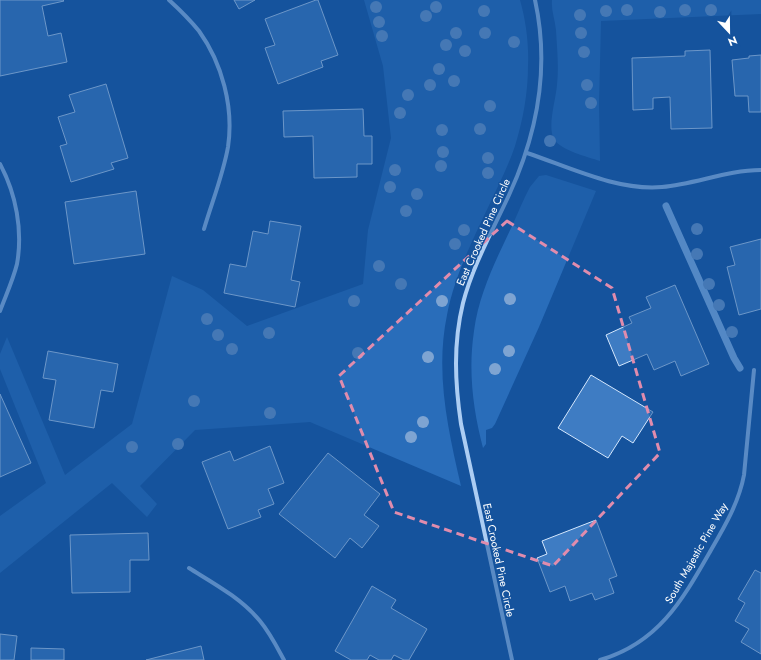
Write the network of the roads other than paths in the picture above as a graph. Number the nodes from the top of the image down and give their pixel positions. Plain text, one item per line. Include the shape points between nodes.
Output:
1 (169, 0) edge
2 (535, 0) edge
3 (527, 152) junction
4 (0, 164) edge
5 (761, 170) edge
6 (204, 229) dead end
7 (0, 311) edge
8 (754, 370) dead end
9 (189, 568) dead end
10 (284, 660) edge
11 (512, 660) edge
12 (600, 660) edge

1 - 6 street via 193,24 207,44 215,59 227,100 228,146
2 - 3 street, East Crooked Pine Circle via 540,32 541,72 538,111
3 - 5 street via 609,181 643,187 667,186 739,171
3 - 11 street, East Crooked Pine Circle via 472,277 461,313 455,363 461,424
4 - 7 street via 16,205 19,242 15,271
8 - 12 street, South Majestic Pine Way via 744,475 723,528 684,595 667,618 636,644
9 - 10 street via 252,612 266,628

